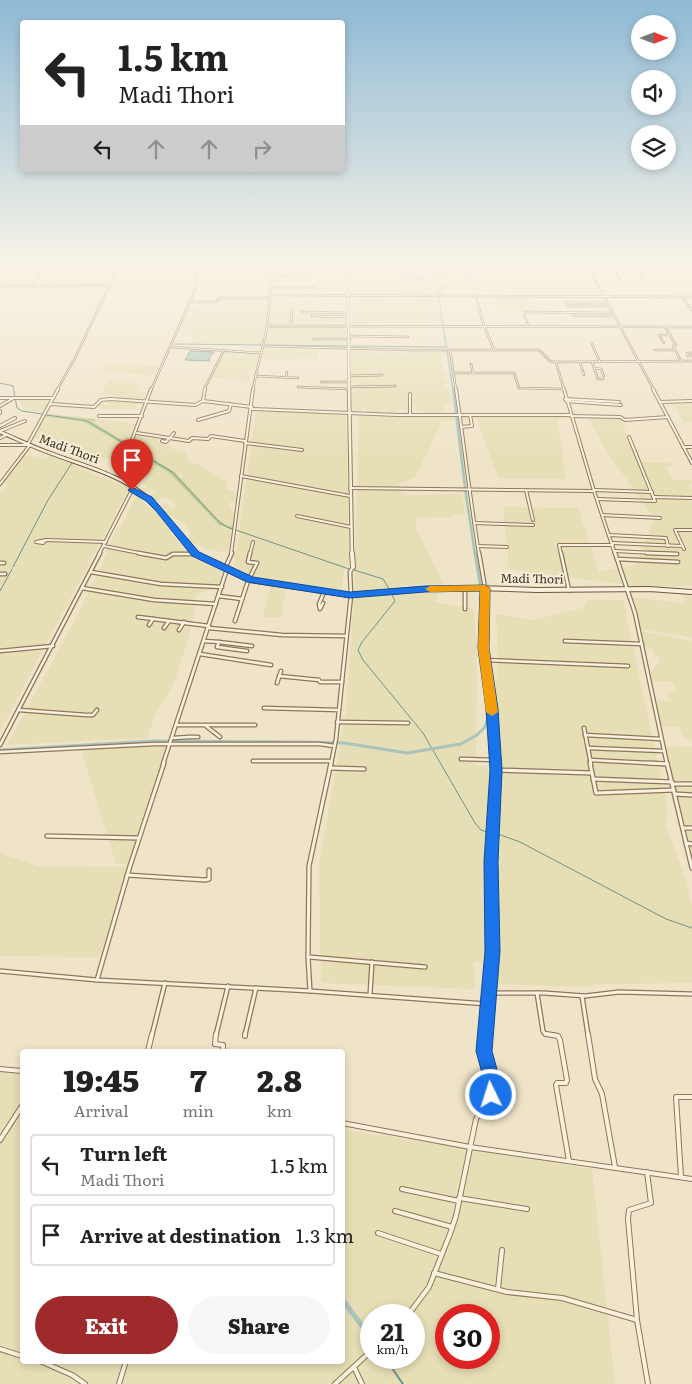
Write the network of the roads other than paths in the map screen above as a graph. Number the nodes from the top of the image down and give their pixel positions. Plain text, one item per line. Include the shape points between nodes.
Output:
1 (485, 327) edge
2 (619, 327) edge
3 (665, 327) edge
4 (89, 328) edge
5 (178, 328) edge
6 (267, 328) edge
7 (350, 328) edge
8 (670, 335) junction
9 (350, 337) junction
10 (408, 337) dead end
11 (313, 339) dead end
12 (664, 343) dead end
13 (592, 344) dead end
14 (170, 346) junction
15 (264, 346) junction
16 (350, 349) junction
17 (224, 350) junction
18 (494, 350) junction
19 (656, 350) dead end
20 (674, 350) junction
21 (449, 351) junction
22 (261, 353) junction
23 (638, 361) junction
24 (681, 361) junction
25 (692, 361) edge
26 (556, 362) junction
27 (580, 362) junction
28 (592, 362) junction
29 (600, 362) junction
30 (471, 364) dead end
31 (594, 368) junction
32 (287, 372) dead end
33 (454, 373) junction
34 (472, 373) junction
35 (255, 376) junction
36 (350, 376) junction
37 (382, 376) dead end
38 (584, 376) dead end
39 (604, 376) dead end
40 (286, 377) junction
41 (298, 378) dead end
42 (603, 380) dead end
43 (321, 382) dead end
44 (328, 382) junction
45 (350, 382) junction
46 (395, 386) dead end
47 (298, 387) dead end
48 (327, 388) junction
49 (350, 388) junction
50 (563, 388) junction
51 (410, 394) dead end
52 (53, 398) junction
53 (13, 399) junction
54 (0, 400) edge
55 (202, 400) junction
56 (566, 400) junction
57 (148, 401) junction
58 (692, 401) edge
59 (619, 402) dead end
60 (660, 402) junction
61 (50, 404) junction
62 (232, 404) junction
63 (621, 405) dead end
64 (0, 406) edge
65 (252, 408) junction
66 (350, 413) junction
67 (410, 415) junction
68 (459, 415) junction
69 (470, 415) junction
70 (570, 415) junction
71 (99, 416) dead end
72 (142, 416) junction
73 (15, 418) dead end
74 (668, 418) junction
75 (198, 420) dead end
76 (25, 421) dead end
77 (0, 426) edge
78 (461, 427) junction
79 (0, 432) edge
80 (136, 433) junction
81 (174, 433) dead end
82 (6, 435) junction
83 (628, 437) dead end
84 (0, 438) edge
85 (170, 438) junction
86 (162, 441) dead end
87 (245, 442) junction
88 (0, 444) edge
89 (29, 445) junction
90 (683, 447) junction
91 (692, 447) edge
92 (302, 450) dead end
93 (692, 463) edge
94 (241, 476) junction
95 (0, 483) edge
96 (125, 483) junction
97 (350, 488) junction
98 (468, 489) junction
99 (132, 490) junction
100 (526, 490) junction
101 (594, 490) junction
102 (652, 492) junction
103 (350, 496) junction
104 (654, 497) junction
105 (692, 498) edge
106 (597, 499) junction
107 (602, 515) junction
108 (298, 516) dead end
109 (660, 518) dead end
110 (533, 520) dead end
111 (474, 523) junction
112 (532, 525) dead end
113 (351, 527) junction
114 (692, 530) edge
115 (609, 535) junction
116 (46, 540) dead end
117 (106, 542) junction
118 (253, 542) dead end
119 (612, 544) junction
120 (104, 546) junction
121 (478, 546) junction
122 (668, 546) junction
123 (507, 547) dead end
124 (615, 551) junction
125 (195, 554) junction
126 (676, 554) dead end
127 (618, 559) junction
128 (678, 562) dead end
129 (0, 563) edge
130 (4, 563) dead end
131 (353, 567) joint
132 (226, 569) junction
133 (91, 572) junction
134 (0, 574) edge
135 (5, 574) dead end
136 (248, 579) junction
137 (222, 587) junction
138 (82, 588) junction
139 (465, 588) junction
140 (478, 588) joint
141 (484, 588) junction
142 (628, 589) junction
143 (569, 590) junction
144 (324, 592) junction
145 (692, 592) edge
146 (350, 595) junction
147 (219, 596) junction
148 (242, 599) junction
149 (323, 603) dead end
150 (216, 604) junction
151 (465, 609) dead end
152 (138, 617) dead end
153 (153, 619) junction
154 (169, 620) junction
155 (184, 622) junction
156 (235, 622) dead end
157 (149, 625) dead end
158 (209, 627) junction
159 (164, 628) dead end
160 (179, 630) dead end
161 (346, 636) junction
162 (204, 641) junction
163 (565, 641) dead end
164 (219, 642) junction
165 (642, 644) junction
166 (53, 646) junction
167 (252, 646) dead end
168 (0, 651) edge
169 (247, 652) dead end
170 (200, 654) junction
171 (484, 660) junction
172 (271, 665) dead end
173 (628, 666) dead end
174 (281, 671) dead end
175 (279, 676) junction
176 (277, 682) dead end
177 (342, 682) junction
178 (264, 708) dead end
179 (19, 710) junction
180 (97, 710) dead end
181 (339, 710) junction
182 (338, 722) junction
183 (408, 723) dead end
184 (176, 725) junction
185 (204, 725) junction
186 (255, 725) dead end
187 (584, 728) dead end
188 (586, 735) junction
189 (198, 737) dead end
190 (220, 737) dead end
191 (173, 738) junction
192 (661, 739) junction
193 (0, 744) edge
194 (170, 744) junction
195 (334, 746) junction
196 (588, 748) junction
197 (664, 751) junction
198 (0, 752) edge
199 (461, 759) dead end
200 (496, 760) junction
201 (590, 760) junction
202 (253, 761) dead end
203 (331, 761) junction
204 (667, 764) junction
205 (330, 768) junction
206 (364, 769) dead end
207 (496, 770) junction
208 (592, 773) junction
209 (593, 779) junction
210 (672, 783) junction
211 (692, 784) edge
212 (675, 792) junction
213 (692, 795) edge
214 (683, 828) junction
215 (692, 828) edge
216 (47, 836) dead end
217 (139, 838) junction
218 (686, 843) junction
219 (692, 844) edge
220 (691, 859) edge
221 (692, 868) edge
222 (209, 870) dead end
223 (127, 874) junction
224 (308, 957) junction
225 (372, 962) junction
226 (425, 967) dead end
227 (0, 971) edge
228 (97, 980) junction
229 (165, 983) junction
230 (228, 986) junction
231 (256, 988) junction
232 (310, 991) junction
233 (489, 993) junction
234 (537, 993) junction
235 (370, 994) junction
236 (692, 994) edge
237 (582, 996) junction
238 (487, 1004) junction
239 (245, 1036) dead end
240 (148, 1049) edge
241 (223, 1049) edge
242 (0, 1069) edge
243 (20, 1071) edge
244 (692, 1096) edge
245 (20, 1109) edge
246 (345, 1124) edge
247 (0, 1140) edge
248 (470, 1147) junction
249 (569, 1162) junction
250 (615, 1168) junction
251 (647, 1172) junction
252 (681, 1177) junction
253 (692, 1179) edge
254 (402, 1189) dead end
255 (459, 1199) junction
256 (527, 1209) dead end
257 (395, 1211) dead end
258 (452, 1227) junction
259 (378, 1233) dead end
260 (502, 1250) dead end
261 (441, 1254) junction
262 (434, 1273) junction
263 (498, 1289) junction
264 (418, 1304) edge
265 (637, 1320) junction
266 (0, 1349) edge
267 (20, 1355) edge
268 (360, 1361) edge
269 (47, 1364) edge
270 (125, 1364) edge
271 (354, 1367) junction
272 (85, 1384) edge
273 (119, 1384) edge
274 (335, 1384) edge
275 (362, 1384) edge
276 (648, 1384) edge

1 - 18 street
2 - 23 street
3 - 8 street
4 - 52 street
5 - 14 street
6 - 15 street
7 - 9 street
8 - 12 street via 659,335
8 - 20 street via 676,345
9 - 10 street
9 - 11 street
9 - 16 street
13 - 29 street
14 - 17 street
14 - 57 street
15 - 16 street
15 - 22 street
16 - 21 street
16 - 36 street
17 - 22 street
17 - 55 street via 208,378
18 - 21 street
18 - 26 street via 539,350 550,361
19 - 20 street
20 - 24 street
21 - 33 street
22 - 35 street
23 - 24 street
23 - 29 street
23 - 60 street
24 - 25 street
26 - 27 street
26 - 50 street
27 - 28 street
27 - 38 street
28 - 29 street
28 - 31 street
30 - 34 street
31 - 39 street via 600,369
31 - 42 street via 598,379
32 - 40 street
33 - 34 street
33 - 68 street
34 - 50 street via 514,373 519,388
35 - 40 street
35 - 65 street
36 - 37 street
36 - 45 street
40 - 41 street
43 - 44 street
44 - 45 street
44 - 48 street
45 - 49 street
46 - 49 street
47 - 48 street
48 - 49 street
49 - 66 street
50 - 56 street
51 - 67 street
52 - 53 street
52 - 61 street
53 - 54 street
53 - 64 street
55 - 57 street via 198,405
55 - 62 street
56 - 59 street
56 - 63 street
56 - 70 street
57 - 61 street via 104,399 94,407
57 - 72 street
58 - 60 street
60 - 74 street
61 - 89 street
62 - 65 street
62 - 75 street via 228,411
65 - 66 street
65 - 87 street
66 - 67 street
66 - 97 street
67 - 68 street
68 - 69 street
68 - 78 street
69 - 70 street
69 - 78 street via 472,426
70 - 74 street via 620,417 625,420
70 - 101 street
71 - 72 street
72 - 80 street
73 - 77 street
74 - 90 street
76 - 79 street
78 - 98 street
79 - 82 main road, Madi Thori
80 - 85 street
80 - 96 street via 129,448
81 - 85 street
82 - 84 street
82 - 89 main road, Madi Thori
83 - 102 street
85 - 86 street
85 - 87 street via 189,442 192,438 208,439 212,436
87 - 92 street
87 - 94 street
88 - 89 street
89 - 95 street
89 - 96 street, Madi Thori
90 - 91 street
90 - 93 street
94 - 103 street
94 - 132 street via 232,555
96 - 99 street, Madi Thori
97 - 98 street
97 - 103 street
98 - 100 street
98 - 111 street
99 - 117 street
99 - 125 street, Madi Thori via 159,509
100 - 101 street
100 - 110 street
101 - 102 street
101 - 106 street
102 - 104 street
103 - 113 street
104 - 105 street
104 - 106 street via 653,502
106 - 107 street
107 - 109 street
107 - 115 street
108 - 113 street
111 - 112 street
111 - 121 street
113 - 131 street
114 - 122 street via 675,530 683,548
115 - 119 street
115 - 122 street via 666,538
116 - 117 street
117 - 120 street
118 - 136 street via 248,562 257,563
119 - 122 street
119 - 124 street
119 - 143 street via 559,545
120 - 125 street via 166,558 173,554
120 - 133 street
121 - 123 street
121 - 141 street
124 - 126 street
124 - 127 street
125 - 132 street, Madi Thori
127 - 128 street
127 - 142 street
129 - 130 street
131 - 146 street
132 - 136 street, Madi Thori
132 - 137 street
133 - 137 street via 161,584
133 - 138 street
134 - 135 street
136 - 144 street, Madi Thori
136 - 148 street
137 - 147 street
138 - 150 street via 154,600
138 - 166 street
139 - 140 street, Madi Thori
139 - 146 street, Madi Thori
139 - 151 street
140 - 141 main road, Madi Thori
141 - 143 main road, Madi Thori
141 - 171 street
142 - 143 main road, Madi Thori
142 - 145 main road, Madi Thori
142 - 165 street
144 - 146 street, Madi Thori
144 - 149 street via 319,608
146 - 161 street
147 - 148 street
147 - 150 street
148 - 156 street
150 - 158 street
152 - 153 street
153 - 154 street
153 - 157 street
154 - 155 street
154 - 159 street
155 - 158 street
155 - 160 street
158 - 161 street via 273,634
158 - 162 street
161 - 177 street
162 - 164 street
162 - 170 street
163 - 165 street
164 - 167 street
164 - 169 street via 217,647
165 - 192 street
166 - 168 street
166 - 179 street
170 - 172 street
170 - 184 street
171 - 173 street
171 - 200 street
174 - 175 street
175 - 176 street
175 - 177 street
177 - 181 street
178 - 181 street
179 - 180 street via 93,715
179 - 193 street
181 - 182 street
182 - 183 street
182 - 195 street
184 - 185 street
184 - 191 street
185 - 186 street
185 - 190 street
187 - 188 street
188 - 192 street
188 - 196 street
189 - 191 street
191 - 194 street
192 - 197 street
194 - 195 street
194 - 198 street
194 - 217 street
195 - 203 street
196 - 197 street
196 - 201 street
197 - 204 street
199 - 200 street
200 - 207 street
201 - 204 street
201 - 208 street
202 - 203 street
203 - 205 street
204 - 210 street
205 - 206 street
205 - 224 street via 309,866
207 - 208 street
207 - 233 street
208 - 209 street
209 - 210 street
209 - 212 street via 596,793
210 - 211 street
210 - 212 street
212 - 213 street
212 - 214 street
214 - 215 street
214 - 218 street
216 - 217 street
217 - 223 street
218 - 219 street
218 - 220 street
220 - 221 street
222 - 223 street via 209,879 205,880
223 - 228 street
224 - 225 street
224 - 232 street
225 - 226 street
225 - 235 street
227 - 228 street
228 - 229 street
229 - 230 street
229 - 240 street
230 - 231 street
230 - 241 street via 215,1044 223,1045
231 - 232 street
231 - 239 street
232 - 235 street
233 - 234 street
233 - 238 street
234 - 237 street
234 - 249 street via 543,1031 558,1036 560,1040 567,1080 556,1085
235 - 238 street
236 - 237 street via 619,992
237 - 250 street via 595,1079 602,1094
238 - 248 street via 484,1051 493,1084 476,1119
242 - 243 street
244 - 252 street via 676,1097
245 - 247 street
246 - 248 street
248 - 249 street
248 - 255 street
249 - 250 street
250 - 251 street
251 - 252 street
251 - 265 street via 651,1203 632,1208 628,1214
252 - 253 street
254 - 255 street
255 - 256 street
255 - 258 street
257 - 258 street
258 - 261 street
259 - 261 street
260 - 263 street
261 - 262 street
262 - 263 street
262 - 264 street
263 - 265 street via 511,1294 543,1294
265 - 276 street
266 - 267 street
268 - 271 street
269 - 272 street
270 - 273 street
271 - 274 street
271 - 275 street

